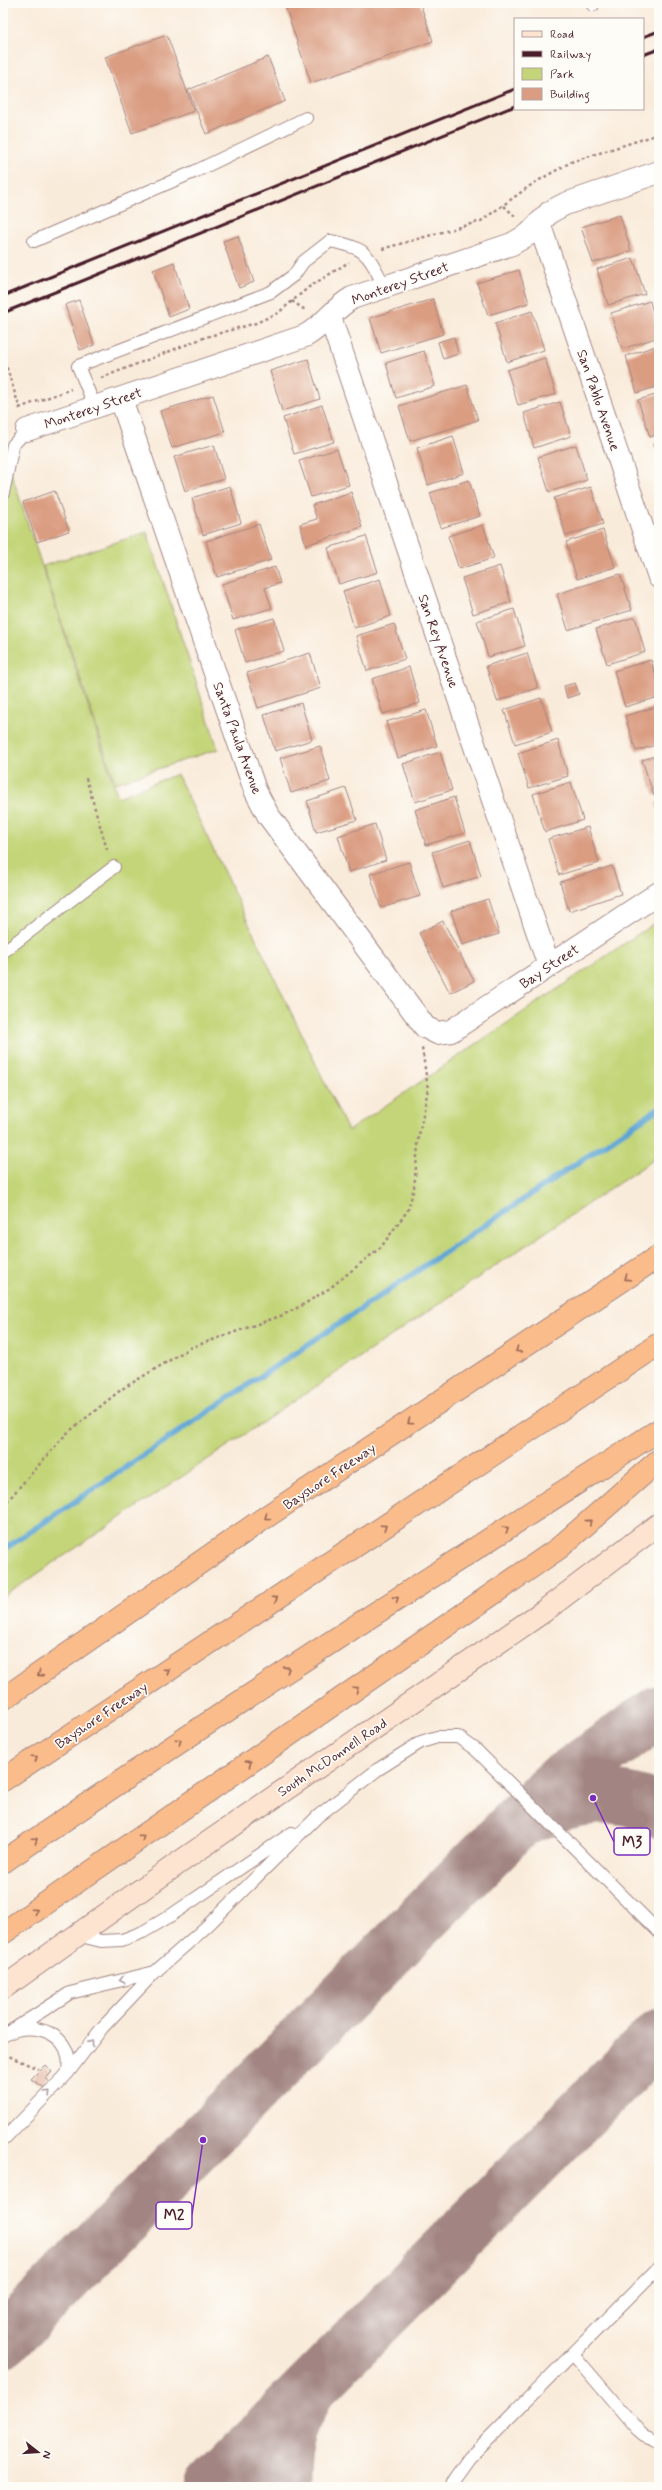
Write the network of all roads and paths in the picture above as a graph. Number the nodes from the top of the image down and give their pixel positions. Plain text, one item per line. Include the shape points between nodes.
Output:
1 (306, 118) dead end
2 (659, 134) edge
3 (659, 172) edge
4 (539, 223) junction
5 (34, 241) dead end
6 (377, 250) dead end
7 (385, 287) junction
8 (330, 317) junction
9 (3, 356) edge
10 (67, 390) dead end
11 (121, 398) junction
12 (20, 408) junction
13 (95, 408) junction
14 (27, 430) junction
15 (3, 493) edge
16 (659, 577) edge
17 (86, 778) dead end
18 (114, 866) joint
19 (659, 893) edge
20 (3, 952) edge
21 (549, 966) junction
22 (431, 1030) junction
23 (659, 1256) edge
24 (659, 1344) edge
25 (659, 1430) edge
26 (659, 1460) edge
27 (3, 1506) edge
28 (659, 1524) edge
29 (3, 1699) edge
30 (3, 1780) edge
31 (318, 1816) junction
32 (3, 1862) edge
33 (659, 1932) edge
34 (3, 1933) edge
35 (77, 1935) junction
36 (155, 1972) junction
37 (3, 1988) edge
38 (7, 2034) edge
39 (4, 2054) dead end
40 (38, 2069) dead end
41 (67, 2074) junction
42 (3, 2140) edge
43 (659, 2267) edge
44 (573, 2354) junction
45 (659, 2441) edge
46 (451, 2487) edge

1 - 5 lane via 196,171
2 - 6 path via 571,162 534,183 481,221
3 - 4 street, Monterey Street via 565,204 550,212
4 - 7 street, Monterey Street via 529,234 512,244
4 - 16 street, San Pablo Avenue
7 - 8 street, Monterey Street via 352,298 338,306
7 - 13 lane via 367,254 354,246 330,241 303,262 294,275 271,292 78,366
8 - 11 street, Monterey Street via 319,328 305,336
8 - 21 street, San Rey Avenue
9 - 12 path
10 - 12 path
11 - 13 street, Monterey Street
11 - 22 street, Santa Paula Avenue via 255,790 268,815
12 - 14 path
13 - 14 street, Monterey Street
14 - 15 lane via 13,445
17 - 18 path via 104,846
18 - 20 lane
19 - 21 street, Bay Street
21 - 22 street, Bay Street via 451,1031
22 - 27 path via 421,1044 428,1090 419,1135 414,1188 408,1210 381,1247 330,1288 301,1306 283,1315 190,1348 122,1389 66,1434
23 -> 29 highway, Bayshore Freeway via 263,1519
30 -> 24 highway, Bayshore Freeway
32 -> 25 highway via 146,1763
34 -> 26 highway via 559,1548
28 - 35 street, South McDonnell Road via 544,1611
31 - 33 lane via 377,1770 421,1742 437,1737 458,1737 475,1749
31 - 35 lane via 143,1932 122,1940 101,1941
31 - 36 lane via 206,1926
35 - 37 street, South McDonnell Road
36 -> 38 lane via 70,1993
41 -> 36 lane via 102,2028
38 - 41 lane via 26,2027 41,2029 56,2036 66,2049 70,2064
39 - 40 path
42 -> 41 lane
43 - 44 lane
44 - 45 lane via 637,2429
44 - 46 lane via 469,2458

